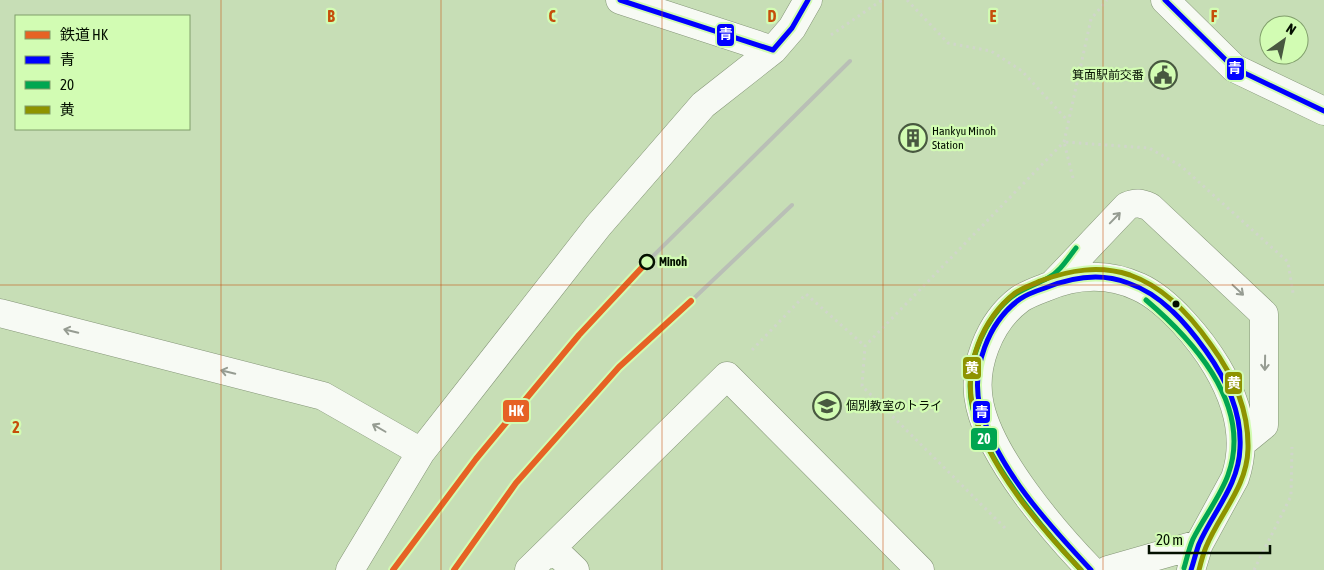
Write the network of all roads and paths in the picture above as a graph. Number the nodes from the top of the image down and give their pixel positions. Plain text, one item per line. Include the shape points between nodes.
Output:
1 (620, 0) edge
2 (808, 0) edge
3 (882, 0) edge
4 (906, 0) edge
5 (1107, 0) edge
6 (1165, 0) edge
7 (792, 28) junction
8 (773, 50) junction
9 (1324, 112) edge
10 (1069, 122) junction
11 (1064, 142) junction
12 (1073, 178) dead end
13 (1053, 284) junction
14 (0, 313) edge
15 (864, 346) junction
16 (727, 376) junction
17 (1242, 442) junction
18 (421, 452) junction
19 (1006, 529) dead end
20 (1199, 544) junction
21 (552, 548) junction
22 (350, 570) edge
23 (529, 570) edge
24 (575, 570) edge
25 (920, 570) edge
26 (1091, 570) edge
27 (1108, 570) edge
28 (1191, 570) edge

1 - 8 street
2 - 7 street
3 - 7 path via 827,37 810,37
4 - 10 path via 948,43 991,51 1022,71
5 - 10 path via 1091,19
6 - 9 street via 1234,68
7 - 8 street
8 - 18 street via 703,105 598,226
10 - 11 path
11 - 12 path
11 - 15 path
13 - 17 street via 1103,276 1139,287 1161,302 1201,343 1221,374 1232,396
13 -> 17 street via 1127,206 1134,203 1150,208 1264,314 1264,425
13 - 26 street via 1021,299 996,327 979,365 979,405 993,443 1025,492
18 -> 14 street via 323,396
15 - 16 path via 806,294
15 - 19 path via 862,386
16 - 21 street
16 - 25 street
17 - 20 street via 1235,478
18 - 22 street
20 - 27 street
20 - 28 street
21 - 23 street
21 - 24 street

